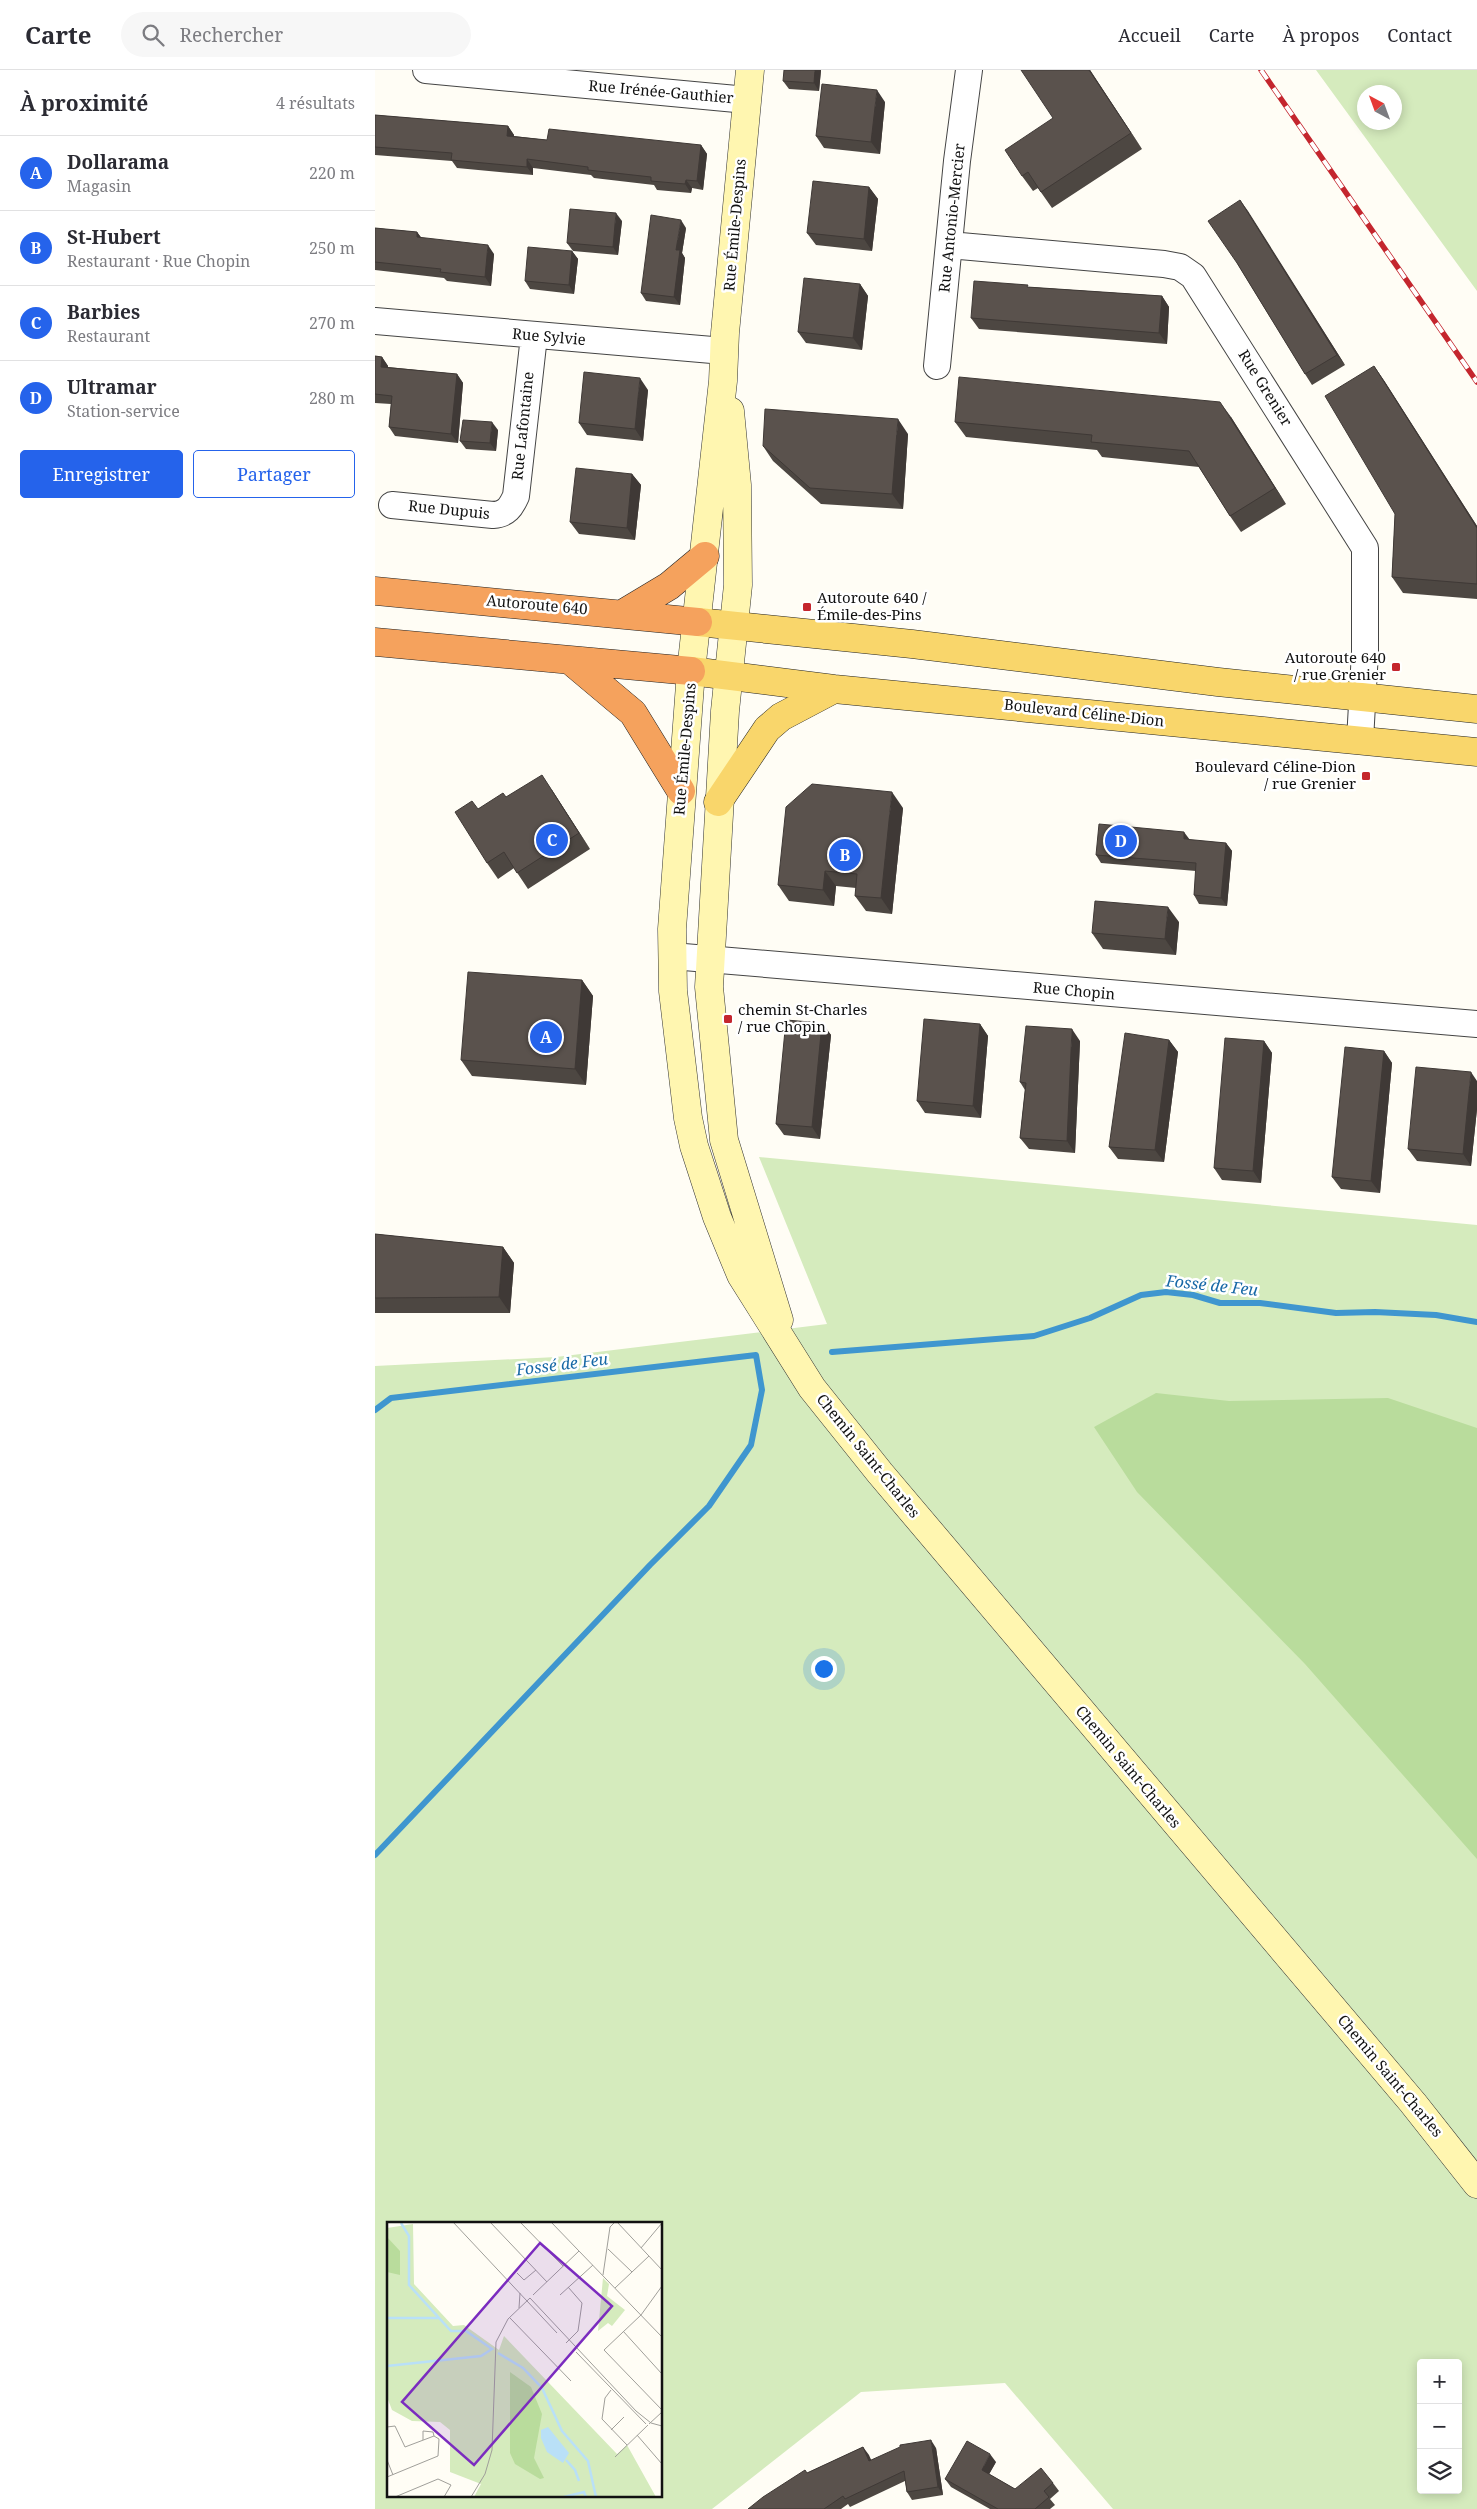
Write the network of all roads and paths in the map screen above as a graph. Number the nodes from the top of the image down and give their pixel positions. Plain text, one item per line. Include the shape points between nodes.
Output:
1 (426, 70) edge
2 (750, 70) edge
3 (969, 70) edge
4 (747, 100) junction
5 (949, 245) junction
6 (375, 321) edge
7 (534, 336) junction
8 (724, 351) junction
9 (937, 366) dead end
10 (723, 381) junction
11 (392, 505) dead end
12 (505, 513) joint
13 (705, 556) junction
14 (375, 590) edge
15 (624, 613) junction
16 (699, 622) junction
17 (734, 625) junction
18 (375, 642) edge
19 (571, 661) junction
20 (691, 671) junction
21 (728, 676) junction
22 (834, 688) junction
23 (1364, 698) junction
24 (1477, 708) edge
25 (1360, 740) junction
26 (1477, 752) edge
27 (681, 791) junction
28 (718, 802) junction
29 (672, 956) junction
30 (709, 958) junction
31 (1477, 1024) edge
32 (720, 1114) joint
33 (688, 1118) joint
34 (785, 1345) junction
35 (1477, 2184) edge

1 - 4 street, Rue Irénée-Gauthier
2 - 4 main road, Rue Émile-Despins
3 - 5 street, Rue Antonio-Mercier
4 - 8 main road, Rue Émile-Despins
5 - 9 street, Rue Antonio-Mercier
5 - 23 street, Rue Grenier via 1164,264 1180,267 1193,276 1361,540 1366,557
6 - 7 street, Rue Sylvie
7 - 8 street, Rue Sylvie
7 - 12 street, Rue Lafontaine via 515,496
8 - 10 main road, Rue Émile-Despins
10 - 13 main road, Rue Émile-Despins
10 - 17 main road, Rue Émile-Despins via 733,420 737,485 738,585
11 - 12 street, Rue Dupuis via 493,515
13 - 15 highway via 669,586
13 - 16 main road, Rue Émile-Despins
14 - 15 highway, Autoroute 640
15 - 16 highway, Autoroute 640
16 - 17 main road
16 - 20 main road, Rue Émile-Despins
17 - 21 main road, Rue Émile-Despins
17 - 23 main road
18 - 19 highway
19 - 20 highway
19 - 27 highway via 633,713
20 - 21 main road, Boulevard Céline-Dion
20 - 27 main road, Rue Émile-Despins
21 - 22 main road, Boulevard Céline-Dion
21 - 28 main road, Rue Émile-Despins
22 - 25 main road, Boulevard Céline-Dion
22 - 28 main road via 781,717 767,729
23 - 24 main road
23 - 25 street, Rue Grenier
25 - 26 main road, Boulevard Céline-Dion
27 - 29 main road, Rue Émile-Despins
28 - 30 main road, Rue Émile-Despins
29 - 30 street, Rue Chopin
29 - 33 main road, Rue Émile-Despins
30 - 31 street, Rue Chopin
30 - 32 main road, Rue Émile-Despins via 710,1014
32 - 34 main road, Chemin Saint-Charles via 727,1153
33 - 34 main road, Chemin Saint-Charles via 705,1181 733,1256 752,1294
34 - 35 main road, Chemin Saint-Charles via 825,1406 880,1473 1413,2103

